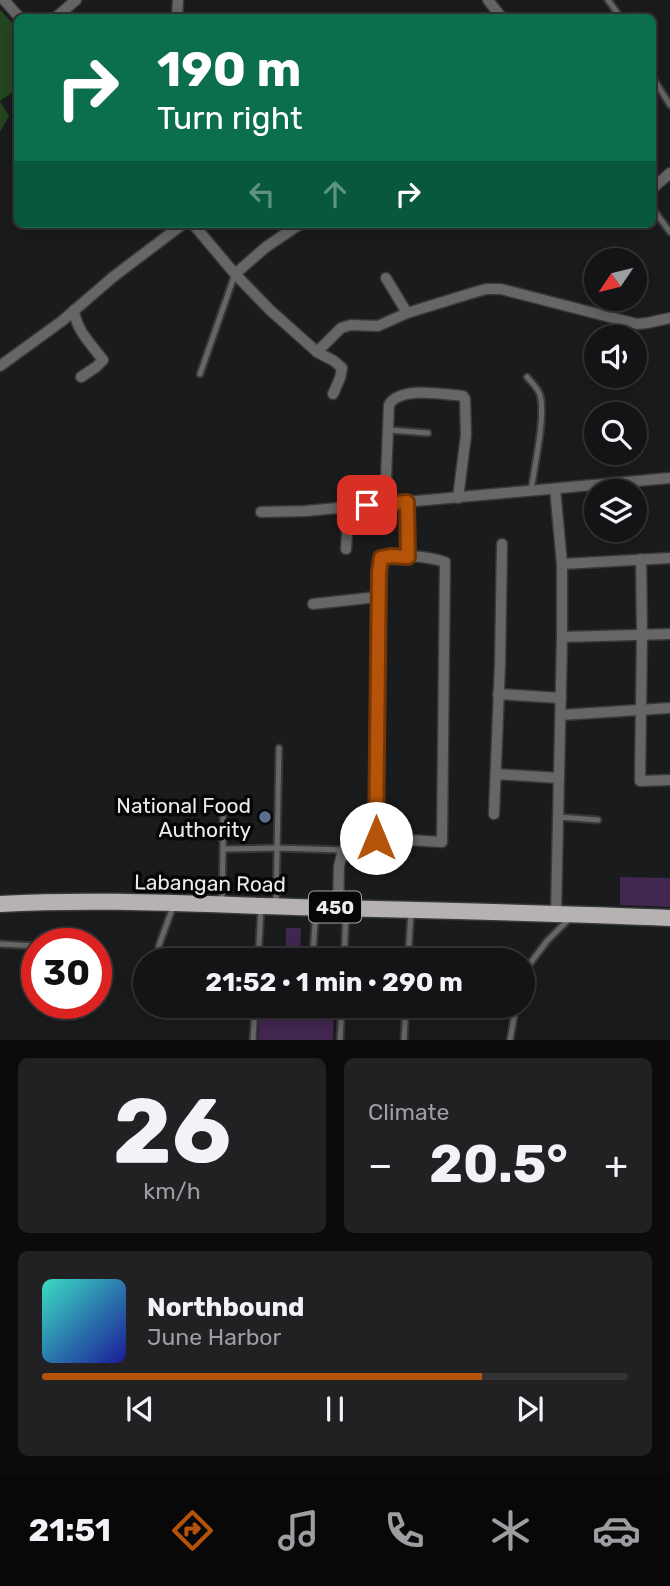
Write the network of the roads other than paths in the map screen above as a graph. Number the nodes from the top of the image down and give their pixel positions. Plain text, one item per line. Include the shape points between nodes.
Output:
1 (4, 0) edge
2 (76, 0) edge
3 (488, 0) edge
4 (16, 14) edge
5 (60, 14) edge
6 (499, 14) edge
7 (656, 83) edge
8 (670, 105) edge
9 (670, 173) edge
10 (656, 185) edge
11 (656, 213) edge
12 (178, 228) edge
13 (196, 228) edge
14 (294, 228) edge
15 (670, 232) edge
16 (235, 274) junction
17 (386, 278) dead end
18 (74, 310) junction
19 (407, 313) junction
20 (670, 318) edge
21 (317, 352) junction
22 (0, 366) edge
23 (200, 374) dead end
24 (81, 377) dead end
25 (527, 377) dead end
26 (333, 394) dead end
27 (388, 430) junction
28 (428, 433) dead end
29 (670, 478) edge
30 (555, 489) junction
31 (531, 491) junction
32 (458, 498) junction
33 (407, 502) junction
34 (385, 503) junction
35 (349, 506) junction
36 (261, 512) dead end
37 (502, 544) dead end
38 (346, 549) dead end
39 (408, 557) junction
40 (670, 558) edge
41 (641, 559) junction
42 (562, 564) junction
43 (377, 597) junction
44 (313, 604) dead end
45 (670, 634) edge
46 (642, 635) junction
47 (562, 637) junction
48 (498, 694) junction
49 (561, 698) junction
50 (670, 708) edge
51 (641, 709) junction
52 (561, 715) junction
53 (279, 748) dead end
54 (496, 774) junction
55 (559, 778) junction
56 (670, 780) edge
57 (223, 813) dead end
58 (494, 814) dead end
59 (559, 817) junction
60 (598, 820) dead end
61 (376, 838) junction
62 (277, 848) junction
63 (223, 849) junction
64 (343, 849) junction
65 (0, 904) edge
66 (174, 904) junction
67 (222, 904) junction
68 (268, 906) junction
69 (317, 906) junction
70 (342, 908) junction
71 (411, 910) junction
72 (556, 913) junction
73 (574, 914) junction
74 (670, 919) edge
75 (0, 944) edge
76 (21, 945) edge
77 (159, 948) edge
78 (260, 948) edge
79 (313, 948) edge
80 (344, 948) edge
81 (409, 948) edge
82 (535, 957) edge
83 (254, 1018) edge
84 (341, 1018) edge
85 (405, 1018) edge
86 (514, 1018) edge
87 (253, 1040) edge
88 (340, 1040) edge
89 (404, 1040) edge
90 (510, 1040) edge

1 - 4 street
2 - 5 street
3 - 6 street
7 - 8 lane
9 - 10 street
11 - 15 lane
12 - 18 street
13 - 16 street
14 - 16 street
16 - 21 street
16 - 23 lane
17 - 19 street
18 - 22 street
18 - 24 street via 78,328 103,360
19 - 20 street via 479,291 501,289 638,324
19 - 21 street via 378,326 341,328
21 - 26 street via 342,368
25 - 31 lane via 541,398
27 - 28 lane
27 - 32 street via 389,405 398,396 429,392 463,396 466,435
27 - 34 street
29 - 30 street
30 - 31 street
30 - 42 street
31 - 32 street
32 - 33 street
33 - 34 street
33 - 39 street
34 - 35 street
35 - 36 street
35 - 38 street
37 - 48 street
39 - 43 street via 381,558
39 - 61 street via 445,562 442,842
40 - 41 street
41 - 42 street
41 - 46 street
42 - 47 street
43 - 44 street
43 - 61 street
45 - 46 street
46 - 47 street
46 - 51 street
47 - 49 street
48 - 49 street
48 - 54 street
49 - 52 street
50 - 51 street
51 - 52 street
51 - 56 street via 640,781
52 - 55 street
53 - 62 lane
54 - 55 street
54 - 58 street
55 - 59 street
57 - 63 lane
59 - 60 lane
59 - 72 street
61 - 64 street
62 - 63 lane
62 - 64 lane
62 - 68 lane
63 - 67 lane
64 - 70 street via 339,866
65 - 66 main road, Labangan Road / 450
66 - 67 main road, Labangan Road / 450
66 - 77 lane
67 - 68 main road, Labangan Road / 450
68 - 69 main road, Labangan Road / 450
68 - 78 lane
69 - 70 main road, Labangan Road / 450
69 - 79 lane
70 - 71 main road, Labangan Road / 450
70 - 80 lane
71 - 72 main road, Labangan Road / 450
71 - 81 lane
72 - 73 main road, Labangan Road / 450
73 - 74 main road, Labangan Road / 450
73 - 82 lane
75 - 76 lane
83 - 87 lane
84 - 88 lane
85 - 89 lane
86 - 90 lane

